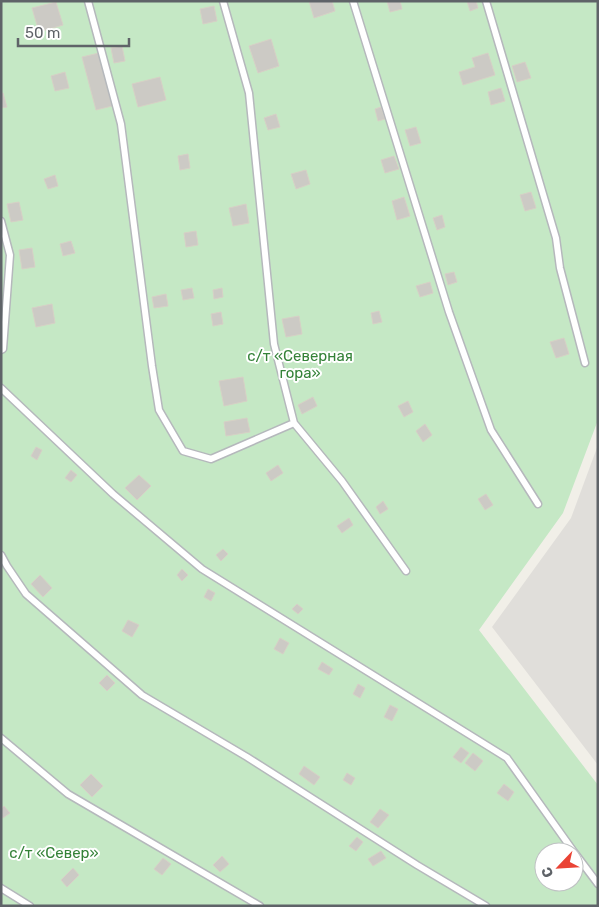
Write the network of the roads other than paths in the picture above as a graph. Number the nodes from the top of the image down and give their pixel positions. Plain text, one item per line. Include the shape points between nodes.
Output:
1 (88, 1) edge
2 (223, 1) edge
3 (353, 1) edge
4 (486, 1) edge
5 (1, 221) edge
6 (1, 350) edge
7 (585, 364) dead end
8 (1, 388) edge
9 (294, 423) junction
10 (538, 504) dead end
11 (1, 555) edge
12 (406, 571) dead end
13 (1, 738) edge
14 (567, 842) edge
15 (584, 865) edge
16 (598, 884) edge
17 (1, 888) edge
18 (30, 906) edge
19 (260, 906) edge
20 (486, 906) edge

1 - 9 lane via 121,124 159,410 183,451 211,459
2 - 9 lane via 249,93 274,344
3 - 10 lane via 449,312 491,430
4 - 7 lane via 556,238 560,268
5 - 6 lane via 10,255
8 - 14 lane via 112,494 202,569 507,758
9 - 12 lane via 342,482
11 - 20 lane via 26,594 142,695
13 - 19 lane via 68,794
15 - 16 lane
17 - 18 lane

